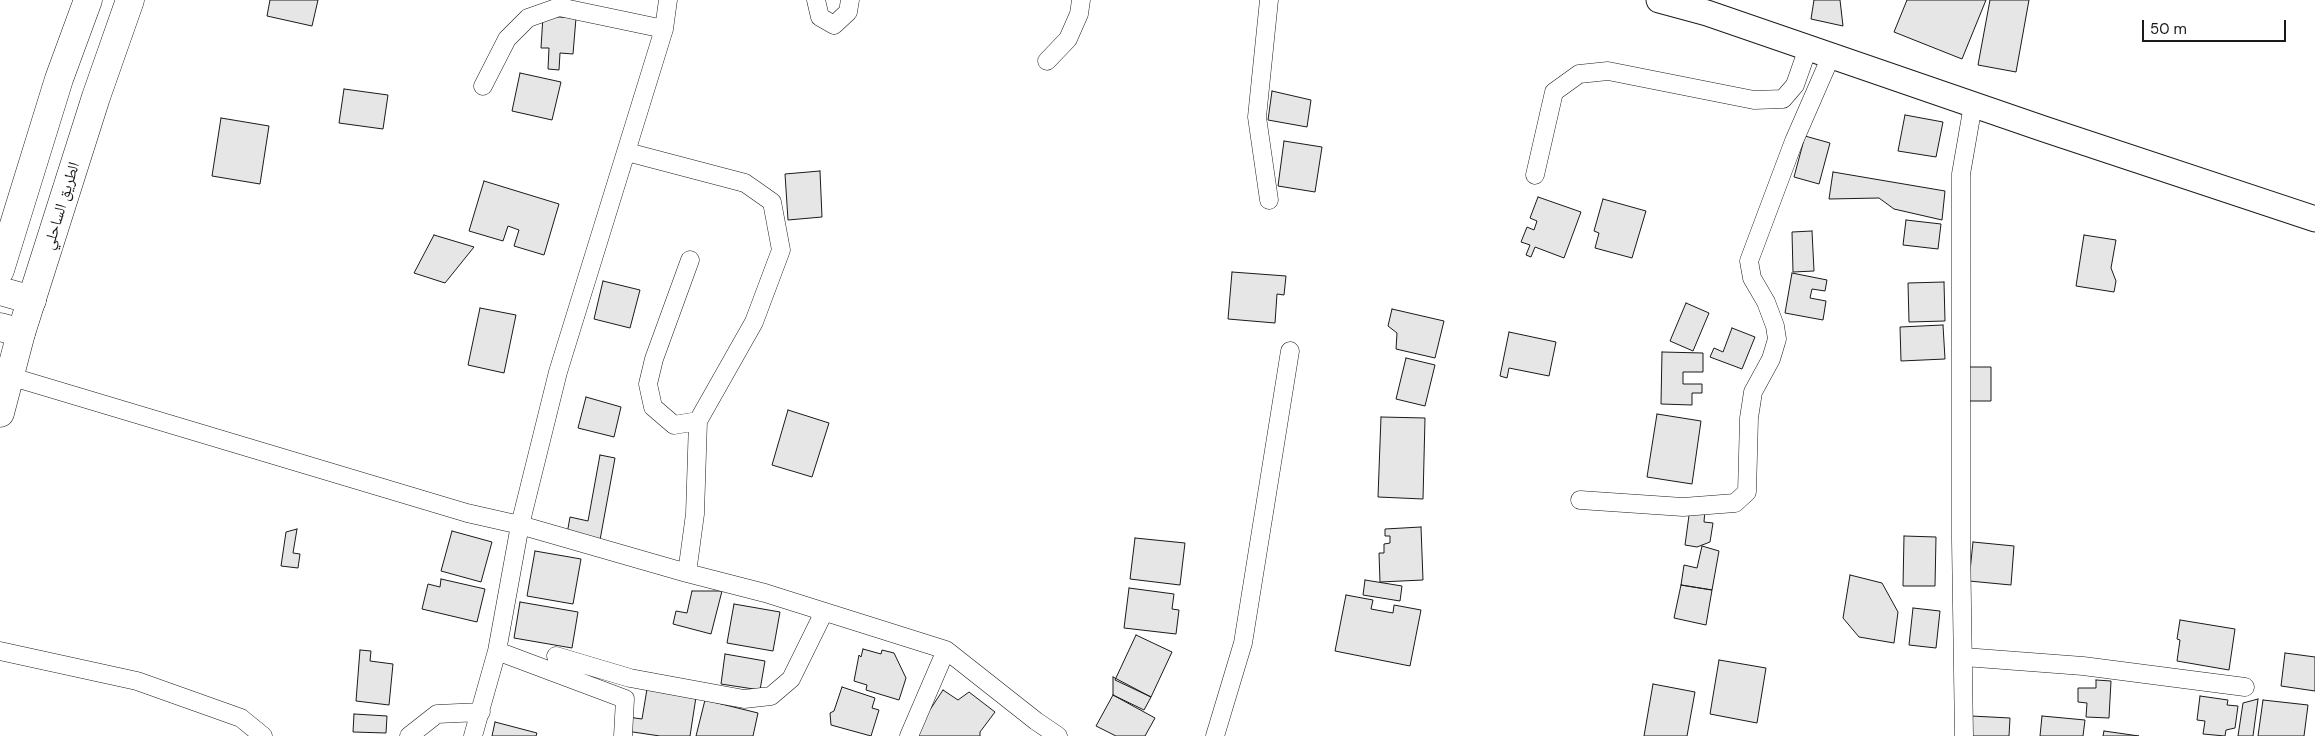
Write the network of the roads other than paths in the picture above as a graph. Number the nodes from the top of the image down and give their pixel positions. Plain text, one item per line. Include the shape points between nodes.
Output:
1 (88, 0) edge
2 (130, 0) edge
3 (668, 0) edge
4 (816, 0) edge
5 (850, 0) edge
6 (1081, 0) edge
7 (1269, 0) edge
8 (1659, 0) edge
9 (664, 28) junction
10 (1819, 52) junction
11 (1047, 60) dead end
12 (483, 86) dead end
13 (1973, 105) junction
14 (626, 152) junction
15 (1534, 175) dead end
16 (22, 195) junction
17 (1269, 200) dead end
18 (2315, 219) edge
19 (0, 223) edge
20 (690, 260) dead end
21 (0, 270) edge
22 (0, 291) edge
23 (32, 300) junction
24 (11, 330) edge
25 (1290, 351) dead end
26 (9, 376) junction
27 (0, 414) edge
28 (698, 421) junction
29 (1580, 500) dead end
30 (520, 525) junction
31 (687, 573) junction
32 (824, 612) junction
33 (946, 650) junction
34 (0, 651) edge
35 (497, 651) junction
36 (556, 656) dead end
37 (1964, 657) junction
38 (2244, 687) dead end
39 (481, 712) junction
40 (262, 736) edge
41 (409, 736) edge
42 (473, 736) edge
43 (623, 736) edge
44 (909, 736) edge
45 (1058, 736) edge
46 (1215, 736) edge
47 (1964, 736) edge

1 - 16 main road
2 - 23 main road, الطريق الساحلي
3 - 9 street
4 - 5 street via 820,18 834,25 848,12
6 - 11 street via 1079,14 1068,39
7 - 17 street via 1257,117
8 - 10 street
9 - 12 street via 559,7 528,18 507,39
9 - 14 street
10 - 13 street
10 - 15 street via 1783,99 1754,100 1608,71 1579,74 1554,92
10 - 29 street via 1794,141 1749,261 1752,278 1776,326 1777,339 1771,359 1753,392 1747,492 1735,503 1683,508
13 - 18 street
13 - 37 street via 1961,174
14 - 28 street via 745,182 772,202 781,250 754,322
14 - 30 street via 558,372
16 - 19 main road via 14,210
16 - 21 main road
20 - 28 street via 648,384 653,407 674,425
22 - 23 main road
23 - 24 main road, الطريق الساحلي
24 - 26 main road, الطريق الساحلي
25 - 46 street via 1243,643
26 - 27 main road, الطريق الساحلي
26 - 30 street via 468,513
28 - 31 street via 696,504
30 - 31 street
30 - 35 street
31 - 32 street
32 - 33 street
32 - 36 street via 792,679 771,696 744,699 630,678
33 - 44 street
33 - 45 street
34 - 40 street via 137,681 241,718
35 - 39 street
35 - 43 street via 625,699
37 - 38 street via 2083,666
37 - 47 street
39 - 41 street via 437,714
39 - 42 street

